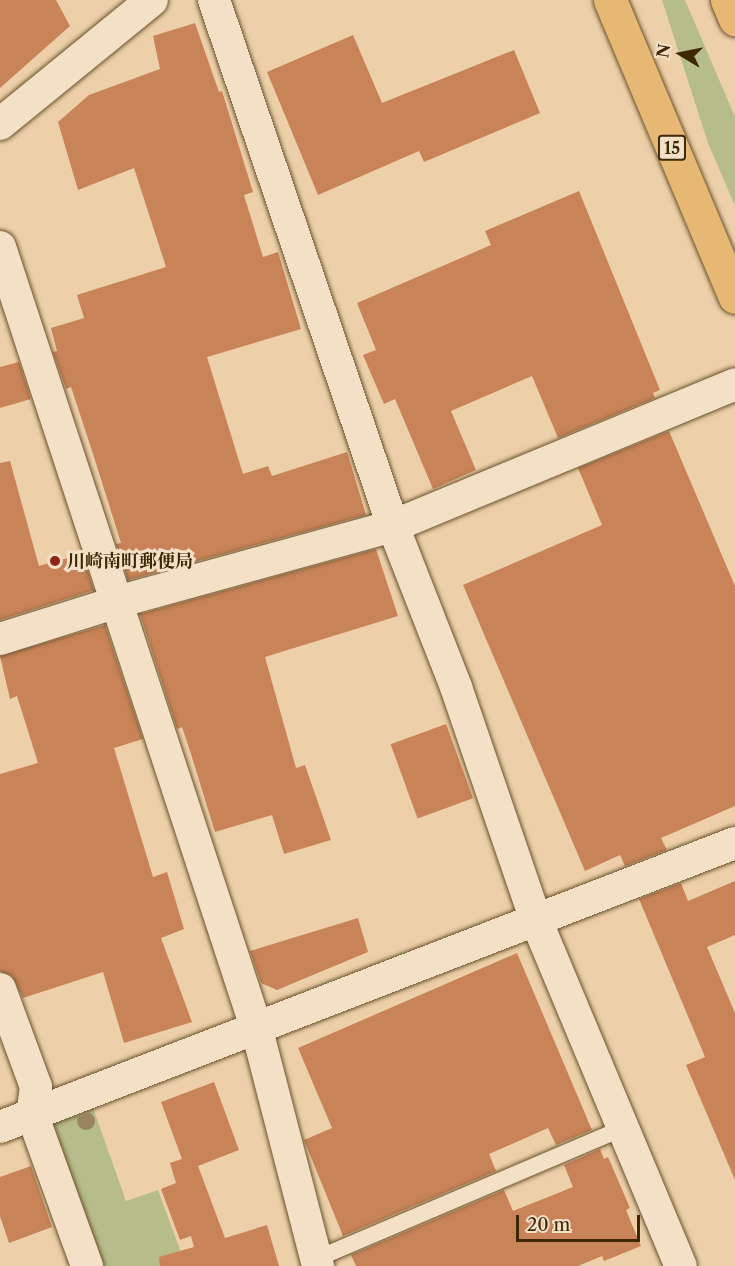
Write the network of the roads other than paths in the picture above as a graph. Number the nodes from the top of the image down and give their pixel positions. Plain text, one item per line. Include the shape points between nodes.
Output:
1 (152, 0) edge
2 (214, 0) edge
3 (610, 0) edge
4 (727, 0) edge
5 (735, 19) edge
6 (0, 124) edge
7 (0, 247) edge
8 (735, 297) edge
9 (735, 384) edge
10 (393, 526) junction
11 (117, 602) junction
12 (0, 639) edge
13 (735, 843) edge
14 (536, 920) junction
15 (0, 989) edge
16 (257, 1030) junction
17 (32, 1114) junction
18 (0, 1127) edge
19 (623, 1128) junction
20 (317, 1262) edge
21 (87, 1266) edge
22 (681, 1266) edge

1 - 6 street
2 - 10 street
3 - 8 highway, 15
4 - 5 highway
7 - 11 street
9 - 10 street
10 - 11 street
10 - 14 street via 446,691
11 - 12 street
11 - 16 street via 233,931
13 - 14 street
14 - 16 street
14 - 19 street
15 - 17 street via 36,1087
16 - 17 street via 213,1043
16 - 20 street
17 - 18 street
17 - 21 street
19 - 20 lane
19 - 22 street

